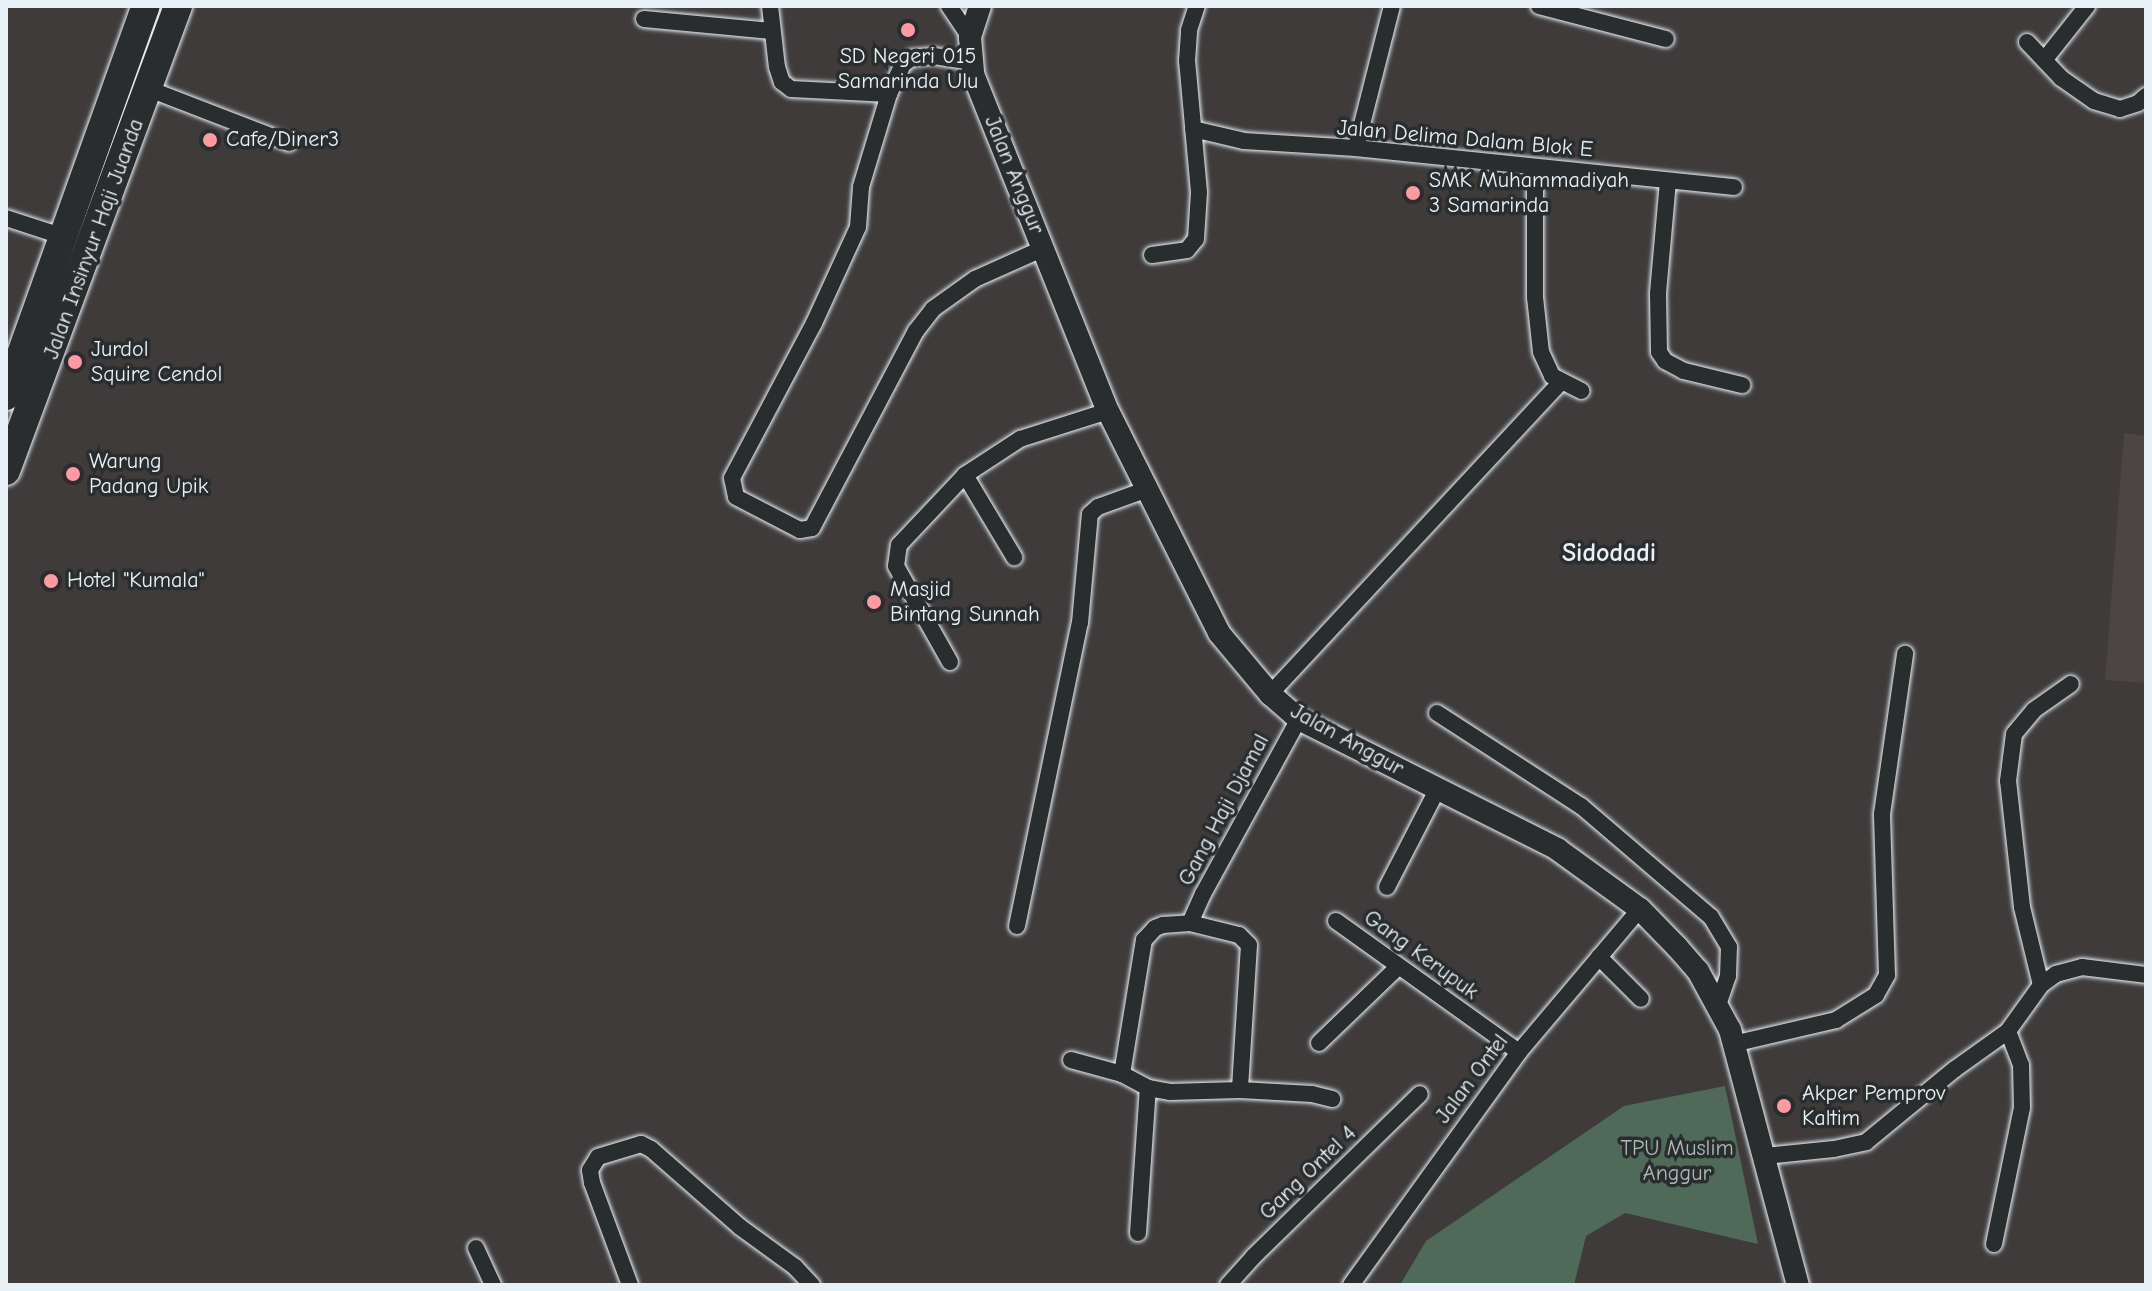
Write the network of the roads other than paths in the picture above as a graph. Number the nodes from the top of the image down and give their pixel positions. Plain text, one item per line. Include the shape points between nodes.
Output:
1 (146, 6) edge
2 (178, 6) edge
3 (770, 6) edge
4 (949, 6) edge
5 (980, 6) edge
6 (1197, 6) edge
7 (1392, 6) edge
8 (1539, 6) edge
9 (2087, 6) edge
10 (644, 19) dead end
11 (771, 31) junction
12 (970, 37) junction
13 (1666, 39) dead end
14 (2027, 42) dead end
15 (2045, 59) junction
16 (970, 62) junction
17 (149, 89) junction
18 (889, 94) junction
19 (2146, 96) edge
20 (1193, 129) junction
21 (289, 143) dead end
22 (1356, 148) junction
23 (1535, 167) junction
24 (1668, 181) junction
25 (1734, 187) dead end
26 (6, 218) edge
27 (64, 237) junction
28 (1044, 248) junction
29 (1152, 255) dead end
30 (1560, 383) junction
31 (1742, 385) dead end
32 (1581, 391) dead end
33 (6, 396) edge
34 (1108, 411) junction
35 (6, 471) edge
36 (965, 475) junction
37 (1145, 490) junction
38 (1014, 557) dead end
39 (1905, 654) dead end
40 (950, 662) dead end
41 (2071, 684) dead end
42 (1270, 694) junction
43 (1437, 713) dead end
44 (1299, 719) junction
45 (1438, 788) junction
46 (1387, 887) dead end
47 (1640, 909) junction
48 (1336, 921) dead end
49 (1190, 923) junction
50 (1017, 926) dead end
51 (1599, 957) junction
52 (1398, 967) junction
53 (2146, 975) edge
54 (2041, 985) junction
55 (1641, 999) dead end
56 (1718, 1005) junction
57 (2008, 1031) junction
58 (1319, 1043) dead end
59 (1733, 1044) junction
60 (1519, 1052) junction
61 (1071, 1060) dead end
62 (1122, 1074) junction
63 (1148, 1088) junction
64 (1240, 1090) junction
65 (1420, 1094) dead end
66 (1332, 1099) dead end
67 (1765, 1156) junction
68 (1138, 1233) dead end
69 (1994, 1244) dead end
70 (476, 1248) dead end
71 (493, 1285) edge
72 (630, 1285) edge
73 (812, 1285) edge
74 (1228, 1285) edge
75 (1351, 1285) edge
76 (1798, 1285) edge

1 - 27 highway, Jalan Insinyur Haji Juanda
2 - 17 highway, Jalan Insinyur Haji Juanda
3 - 11 street
4 - 12 street
5 - 12 street, Jalan Anggur
6 - 20 street via 1187,42
7 - 22 street
8 - 13 street
9 - 15 street
10 - 11 street
11 - 18 street via 779,75 791,89
12 - 16 street, Jalan Anggur
14 - 15 street
15 - 19 street via 2079,93 2113,108 2131,107
16 - 18 street via 912,58 901,67
16 - 28 street, Jalan Anggur
17 - 21 street
17 - 35 highway, Jalan Insinyur Haji Juanda
18 - 28 street via 861,187 858,227 732,478 736,497 800,530 812,528 916,331 933,309 975,279
20 - 22 street, Jalan Delima Dalam Blok E via 1244,141
20 - 29 street via 1199,192 1196,239 1187,250
22 - 23 street, Jalan Delima Dalam Blok E
23 - 24 street, Jalan Delima Dalam Blok E
23 - 30 street via 1537,329 1544,363
24 - 25 street, Jalan Delima Dalam Blok E
24 - 31 street via 1658,294 1659,352 1684,371
26 - 27 street
27 - 33 highway, Jalan Insinyur Haji Juanda
28 - 34 street, Jalan Anggur
30 - 32 street
30 - 42 street
34 - 36 street via 1020,439
34 - 37 street, Jalan Anggur
36 - 38 street
36 - 40 street via 899,545 894,559
37 - 42 street, Jalan Anggur via 1219,633
37 - 50 street via 1090,514 1080,623
39 - 59 street via 1882,814 1887,975 1876,995 1836,1020
41 - 54 street via 2034,710 2014,734 2008,781 2022,907
42 - 44 street, Jalan Anggur
43 - 56 street via 1581,806 1711,917 1729,947 1728,976
44 - 45 street, Jalan Anggur
44 - 49 street, Gang Haji Djamal
45 - 46 street
45 - 47 street, Jalan Anggur via 1557,849
47 - 51 street, Jalan Ontel
47 - 56 street, Jalan Anggur via 1698,971
48 - 52 street, Gang Kerupuk
49 - 62 street via 1155,928 1144,940
49 - 64 street via 1239,935 1249,945
51 - 55 street
51 - 60 street, Jalan Ontel
52 - 58 street
52 - 60 street, Gang Kerupuk
53 - 54 street via 2082,967 2056,974
54 - 57 street
56 - 59 street, Jalan Anggur
57 - 67 street via 1866,1142
57 - 69 street via 2021,1065 2022,1108
59 - 67 street, Jalan Anggur
60 - 75 street, Jalan Ontel
61 - 62 street
62 - 63 street
63 - 64 street
63 - 68 street
64 - 66 street
65 - 74 street, Gang Ontel 4
67 - 76 street, Jalan Anggur
70 - 71 street
72 - 73 street via 590,1170 598,1157 641,1144

